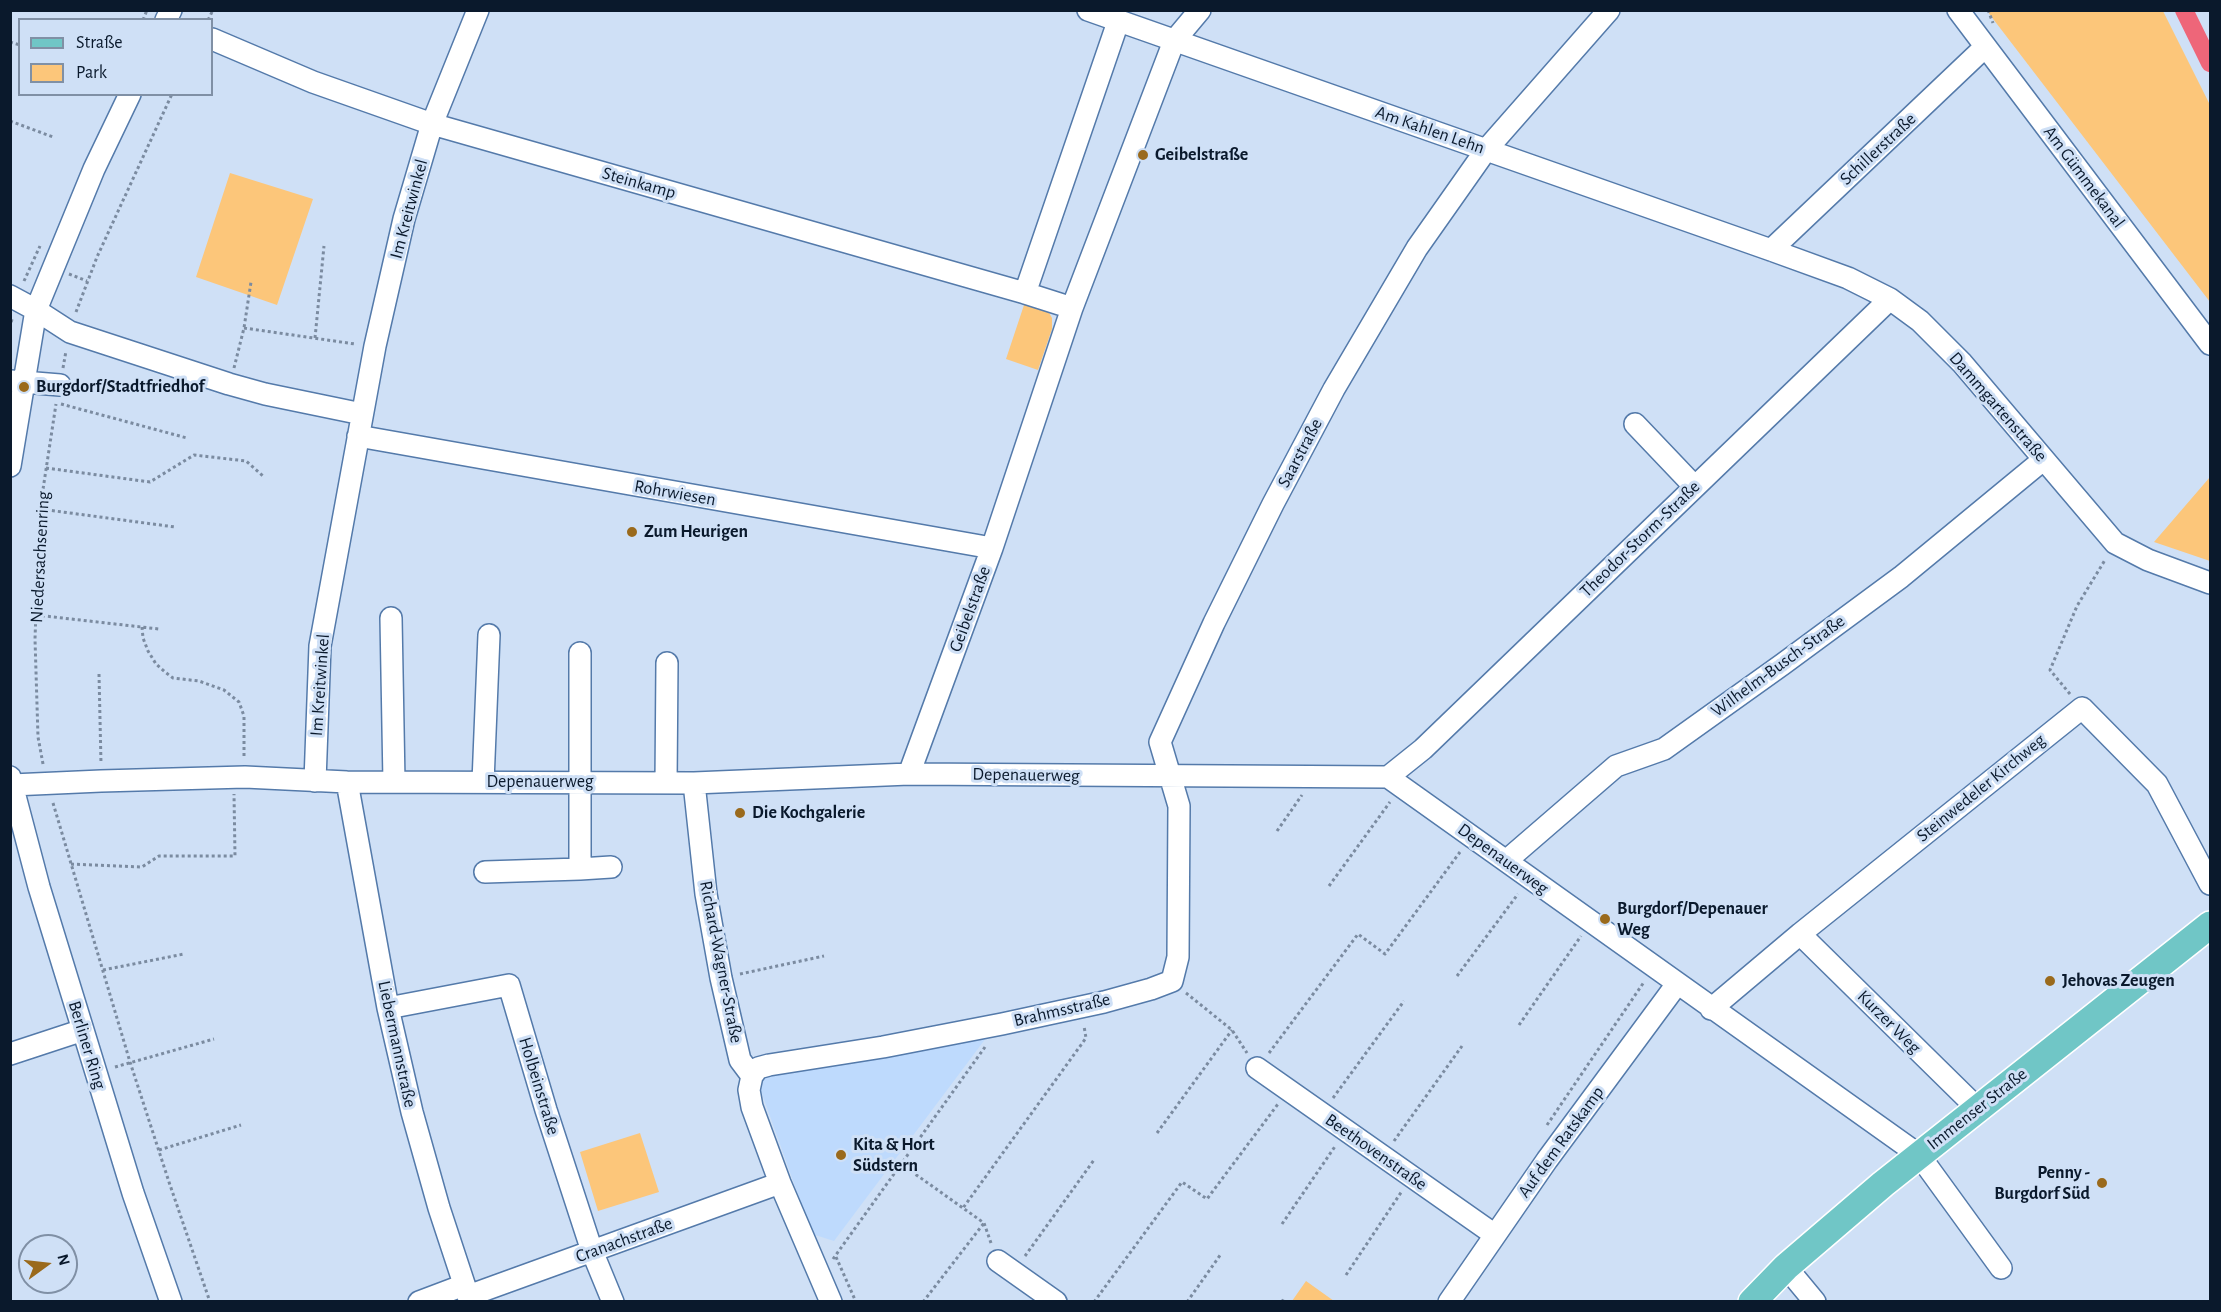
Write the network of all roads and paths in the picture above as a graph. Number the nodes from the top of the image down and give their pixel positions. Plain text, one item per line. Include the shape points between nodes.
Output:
1 (477, 10) edge
2 (1088, 10) edge
3 (1200, 10) edge
4 (1609, 10) edge
5 (1958, 10) edge
6 (1118, 22) junction
7 (213, 39) edge
8 (1174, 41) junction
9 (1985, 47) junction
10 (129, 96) edge
11 (171, 96) edge
12 (10, 121) edge
13 (432, 124) junction
14 (52, 137) dead end
15 (1486, 150) junction
16 (324, 246) dead end
17 (1771, 250) junction
18 (251, 282) dead end
19 (1025, 292) junction
20 (10, 296) edge
21 (1890, 299) junction
22 (1072, 308) junction
23 (36, 310) junction
24 (244, 328) junction
25 (70, 332) junction
26 (315, 338) junction
27 (2211, 344) edge
28 (375, 346) junction
29 (17, 381) edge
30 (229, 384) junction
31 (58, 394) junction
32 (362, 414) junction
33 (1635, 423) dead end
34 (358, 436) junction
35 (187, 438) dead end
36 (2043, 460) junction
37 (10, 466) edge
38 (46, 468) junction
39 (263, 476) dead end
40 (1695, 488) junction
41 (40, 509) junction
42 (175, 527) dead end
43 (2115, 543) junction
44 (992, 548) junction
45 (2211, 583) edge
46 (36, 615) junction
47 (391, 618) dead end
48 (142, 627) junction
49 (159, 629) dead end
50 (489, 635) dead end
51 (580, 653) dead end
52 (666, 663) dead end
53 (99, 674) dead end
54 (2082, 708) junction
55 (909, 774) junction
56 (1170, 776) junction
57 (1315, 777) junction
58 (239, 778) junction
59 (11, 781) edge
60 (101, 781) junction
61 (315, 781) junction
62 (1395, 781) junction
63 (347, 782) junction
64 (394, 782) junction
65 (483, 782) junction
66 (581, 782) junction
67 (666, 783) junction
68 (694, 783) junction
69 (47, 784) junction
70 (1277, 831) dead end
71 (1472, 836) junction
72 (1506, 861) junction
73 (71, 864) junction
74 (611, 867) dead end
75 (580, 869) junction
76 (485, 872) dead end
77 (1530, 878) junction
78 (2211, 884) edge
79 (1329, 886) dead end
80 (1590, 922) junction
81 (2211, 925) edge
82 (1800, 934) junction
83 (184, 954) dead end
84 (824, 956) dead end
85 (1653, 968) junction
86 (103, 970) junction
87 (1457, 976) dead end
88 (721, 978) junction
89 (1172, 981) junction
90 (1677, 984) junction
91 (1404, 1000) dead end
92 (1080, 1007) junction
93 (388, 1008) junction
94 (1710, 1009) junction
95 (1002, 1024) junction
96 (1519, 1025) dead end
97 (82, 1030) junction
98 (1232, 1030) junction
99 (214, 1039) dead end
100 (1462, 1046) dead end
101 (10, 1054) edge
102 (130, 1062) junction
103 (1257, 1068) junction
104 (96, 1073) junction
105 (752, 1076) junction
106 (1288, 1091) junction
107 (1978, 1109) junction
108 (1321, 1114) junction
109 (242, 1125) dead end
110 (1546, 1126) dead end
111 (1345, 1131) junction
112 (1157, 1133) dead end
113 (159, 1150) junction
114 (1919, 1155) junction
115 (1382, 1156) junction
116 (1094, 1160) dead end
117 (901, 1164) junction
118 (1411, 1177) junction
119 (780, 1183) junction
120 (963, 1208) junction
121 (984, 1223) junction
122 (1282, 1224) dead end
123 (1495, 1235) junction
124 (592, 1251) junction
125 (1221, 1254) dead end
126 (1006, 1267) junction
127 (1786, 1267) junction
128 (2001, 1268) dead end
129 (1346, 1275) dead end
130 (820, 1278) junction
131 (468, 1294) edge
132 (171, 1302) edge
133 (210, 1302) edge
134 (419, 1302) edge
135 (614, 1302) edge
136 (831, 1302) edge
137 (923, 1302) edge
138 (1056, 1302) edge
139 (1094, 1302) edge
140 (1187, 1302) edge
141 (1449, 1302) edge
142 (1752, 1302) edge
143 (1815, 1302) edge

1 - 13 street, Im Kreitwinkel
2 - 6 street, Am Kahlen Lehn
3 - 8 street, Geibelstraße
4 - 15 street, Saarstraße
5 - 9 street, Am Gümmekanal
6 - 8 street, Am Kahlen Lehn
6 - 19 street
7 - 13 street, Steinkamp via 313,82
8 - 15 street, Am Kahlen Lehn
8 - 22 street, Geibelstraße
9 - 17 street, Schillerstraße
9 - 27 street, Am Gümmekanal
10 - 23 street via 94,169
11 - 25 path, Niedersachsenring via 97,257
12 - 14 path
13 - 19 street, Steinkamp
13 - 28 street, Im Kreitwinkel via 404,219
15 - 17 street, Am Kahlen Lehn
15 - 56 street, Saarstraße via 1417,248 1334,389 1273,504 1160,742
16 - 26 path
17 - 21 street, Dammgartenstraße via 1848,278
18 - 24 path
19 - 22 street, Steinkamp
20 - 23 street
21 - 36 street, Dammgartenstraße via 1920,321 1962,363
21 - 40 street, Theodor-Storm-Straße
22 - 44 street, Geibelstraße
23 - 25 street
23 - 29 street
24 - 26 path
24 - 30 path
25 - 30 street
25 - 31 path, Niedersachsenring
26 - 28 path
28 - 32 street, Im Kreitwinkel
29 - 31 street
29 - 37 street
30 - 32 street
31 - 35 path
31 - 38 path, Niedersachsenring
32 - 34 street, Im Kreitwinkel
33 - 40 street
34 - 44 street, Rohrwiesen
34 - 61 street, Im Kreitwinkel via 320,646
36 - 43 street, Dammgartenstraße
36 - 72 street, Wilhelm-Busch-Straße via 1901,577 1664,749 1616,766
38 - 39 path via 150,482 194,455 246,460
38 - 41 path, Niedersachsenring
40 - 62 street, Theodor-Storm-Straße via 1423,749
41 - 42 path
41 - 46 path, Niedersachsenring
43 - 45 street, Dammgartenstraße
43 - 54 path via 2077,606 2050,669
44 - 55 street, Geibelstraße
46 - 48 path
46 - 69 path, Niedersachsenring via 38,737
47 - 64 street
48 - 49 path
48 - 58 path via 148,651 165,672 173,678 225,690 239,702 244,716
50 - 65 street
51 - 66 street
52 - 67 street
53 - 60 path
54 - 78 street via 2157,784
54 - 82 street, Steinwedeler Kirchweg
55 - 56 street, Depenauerweg
55 - 68 street, Depenauerweg
56 - 57 street, Depenauerweg
56 - 89 street via 1179,806 1178,957
57 - 62 street, Depenauerweg
57 - 70 path
58 - 60 street, Depenauerweg
58 - 61 street, Depenauerweg
58 - 73 path via 235,856 159,856 142,867
59 - 69 street, Depenauerweg
59 - 97 street, Berliner Ring
60 - 69 street, Depenauerweg
61 - 63 street, Depenauerweg
62 - 71 street, Depenauerweg
62 - 79 path
63 - 64 street, Depenauerweg
63 - 93 street, Liebermannstraße
64 - 65 street, Depenauerweg
65 - 66 street, Depenauerweg
66 - 67 street, Depenauerweg
66 - 75 street
67 - 68 street, Depenauerweg
68 - 88 street, Richard-Wagner-Straße via 706,894
69 - 73 path, Niedersachsenring
71 - 72 street, Depenauerweg
71 - 103 path via 1385,954 1358,934
72 - 77 street, Depenauerweg
73 - 86 path, Niedersachsenring
74 - 75 street
75 - 76 street
77 - 80 street, Depenauerweg
77 - 87 path
80 - 85 street, Depenauerweg
80 - 96 path
81 - 107 main road, Immenser Straße
82 - 94 street, Steinwedeler Kirchweg
82 - 107 street, Kurzer Weg
83 - 86 path
84 - 88 path
85 - 90 street, Depenauerweg
85 - 110 path
86 - 102 path, Niedersachsenring
88 - 105 street, Richard-Wagner-Straße via 740,1060
89 - 92 street, Brahmsstraße
89 - 98 path
90 - 94 street, Depenauerweg
90 - 123 street, Auf dem Ratskamp
91 - 108 path
92 - 95 street, Brahmsstraße
92 - 120 path via 1086,1038
93 - 124 street, Holbeinstraße via 509,985
93 - 131 street, Liebermannstraße via 412,1112
94 - 114 street, Depenauerweg
95 - 105 street, Brahmsstraße via 769,1065 758,1068
95 - 117 path
97 - 101 street
97 - 104 street, Berliner Ring
98 - 103 path
98 - 112 path
99 - 102 path
100 - 115 path
102 - 104 path
102 - 113 path, Niedersachsenring
103 - 106 street, Beethovenstraße
104 - 132 street, Berliner Ring
105 - 119 street, Richard-Wagner-Straße via 752,1107
106 - 108 street, Beethovenstraße
106 - 139 path via 1207,1199 1182,1182
107 - 114 main road, Immenser Straße
108 - 111 street, Beethovenstraße
109 - 113 path
111 - 115 street, Beethovenstraße
111 - 122 path
113 - 133 path, Niedersachsenring
114 - 127 main road, Immenser Straße
114 - 128 street, Depenauerweg
115 - 118 street, Beethovenstraße
116 - 126 path
117 - 120 path
117 - 130 path
118 - 123 street, Beethovenstraße
118 - 129 path
119 - 124 street, Cranachstraße
119 - 130 street, Richard-Wagner-Straße
120 - 121 path
121 - 126 path
121 - 137 path
123 - 141 street, Auf dem Ratskamp
124 - 131 street, Cranachstraße
124 - 135 street, Holbeinstraße
125 - 140 path
126 - 138 street
127 - 142 main road, Immenser Straße
127 - 143 street
130 - 136 street, Richard-Wagner-Straße
131 - 134 street, Cranachstraße

